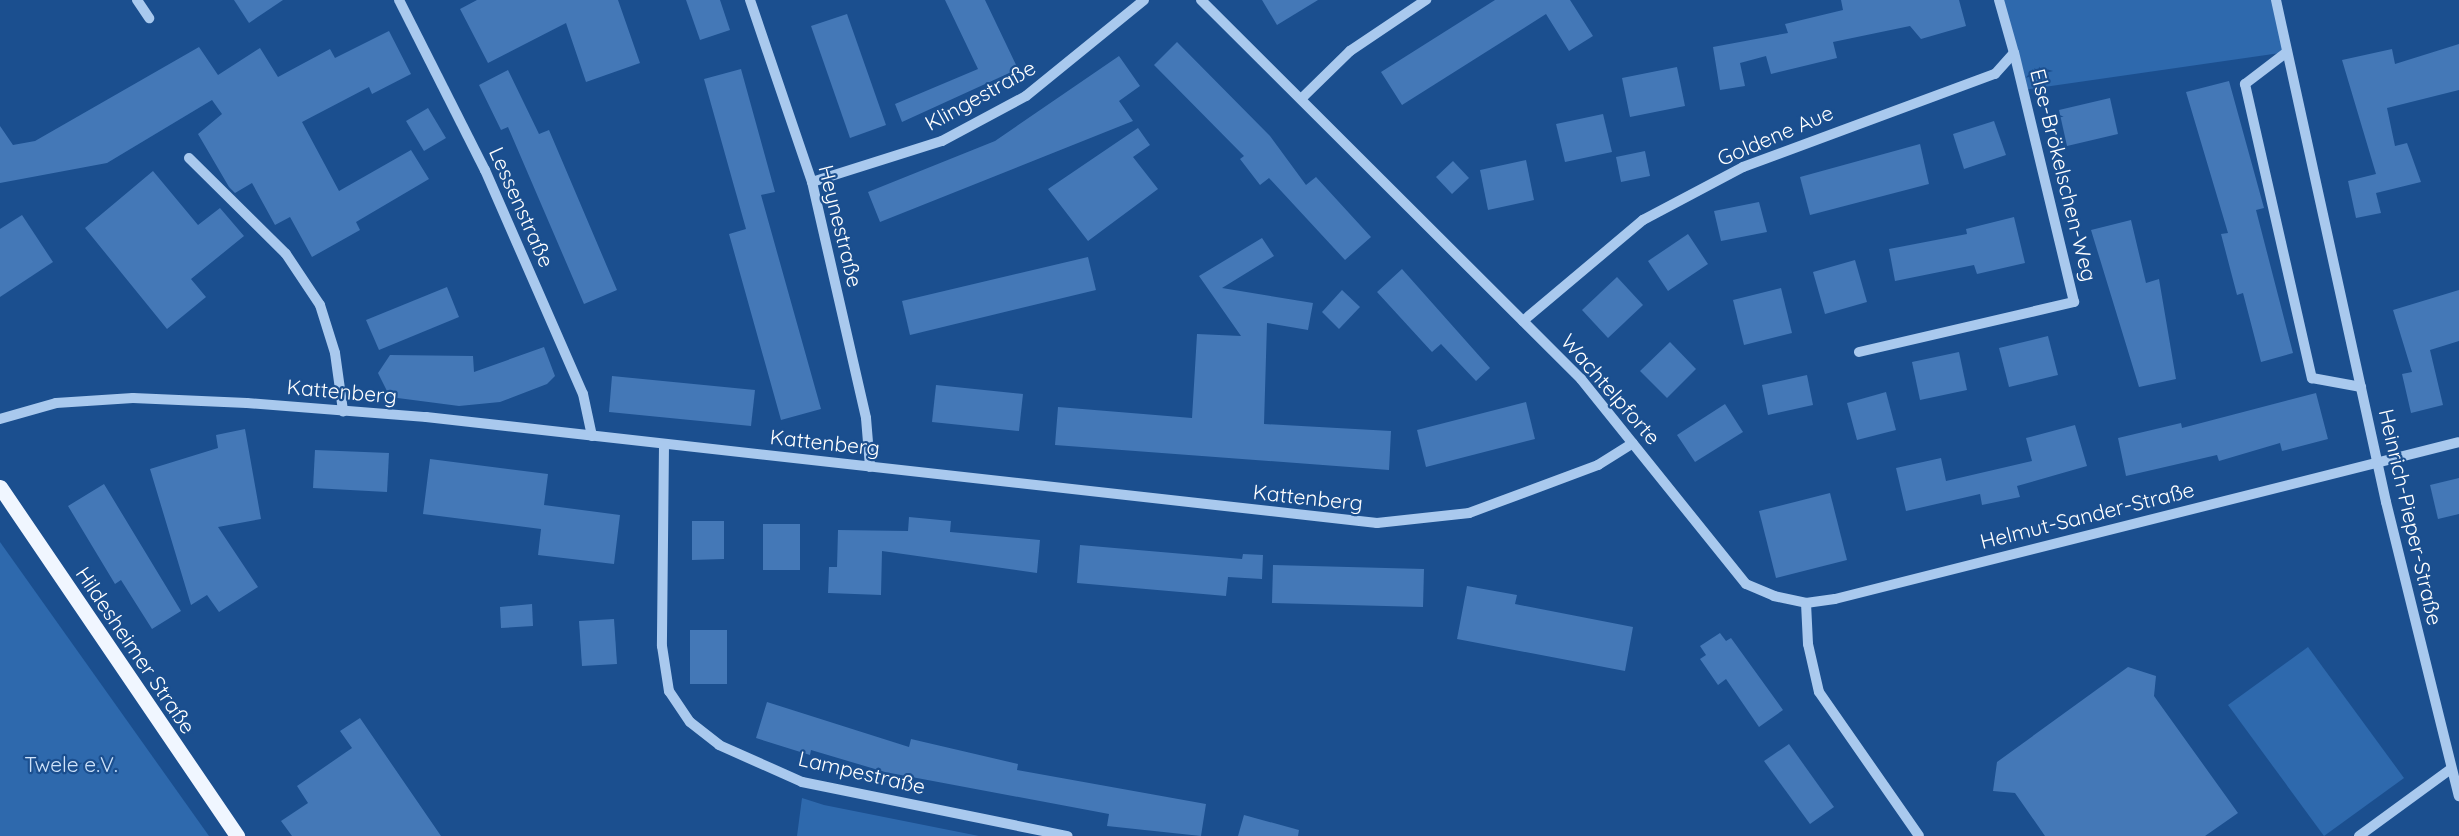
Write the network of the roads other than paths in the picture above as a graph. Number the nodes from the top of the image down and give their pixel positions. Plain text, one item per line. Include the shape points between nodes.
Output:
1 (137, 0) edge
2 (399, 0) edge
3 (750, 0) edge
4 (1144, 0) edge
5 (1201, 0) edge
6 (1426, 0) edge
7 (1999, 0) edge
8 (2276, 0) edge
9 (149, 18) dead end
10 (2014, 52) junction
11 (2287, 52) junction
12 (1303, 97) junction
13 (189, 158) dead end
14 (812, 182) junction
15 (1523, 321) junction
16 (1859, 352) dead end
17 (2361, 387) junction
18 (343, 411) junction
19 (0, 419) edge
20 (592, 435) junction
21 (2459, 442) edge
22 (1633, 443) junction
23 (664, 445) junction
24 (2377, 464) junction
25 (870, 467) junction
26 (0, 487) edge
27 (1806, 603) junction
28 (2451, 769) junction
29 (2459, 796) edge
30 (237, 836) edge
31 (1068, 836) edge
32 (1918, 836) edge
33 (2359, 836) edge

1 - 9 street
2 - 20 street, Lessenstraße via 485,170 583,394
3 - 14 street, Heynestraße
4 - 14 street, Klingestraße via 1026,96 942,141
5 - 12 street, Wachtelpforte
6 - 12 street via 1350,51
7 - 10 street
8 - 11 street, Heinrich-Pieper-Straße
10 - 15 street, Goldene Aue via 1995,74 1743,167 1643,220
10 - 16 street, Else-Brökelschen-Weg via 2074,302
11 - 17 street, Heinrich-Pieper-Straße
11 - 17 street, Heinrich-Pieper-Straße via 2245,84 2312,378
12 - 15 street, Wachtelpforte
13 - 18 street via 286,254 320,305 335,353
14 - 25 street, Heynestraße via 866,418
15 - 22 street, Wachtelpforte via 1581,379
17 - 24 street, Heinrich-Pieper-Straße
18 - 19 street, Kattenberg via 133,398 56,404
18 - 20 street, Kattenberg
20 - 23 street, Kattenberg
21 - 24 street, Helmut-Sander-Straße
22 - 25 street, Kattenberg via 1587,470 1469,513 1377,524
22 - 27 street, Wachtelpforte via 1746,584
23 - 25 street, Kattenberg
23 - 31 street, Lampestraße via 662,646 669,691 690,722 719,745 802,782
24 - 27 street, Helmut-Sander-Straße
24 - 28 street, Heinrich-Pieper-Straße
26 - 30 main road, Hildesheimer Straße
27 - 32 street via 1808,644 1819,692
28 - 29 street, Heinrich-Pieper-Straße
28 - 33 street

